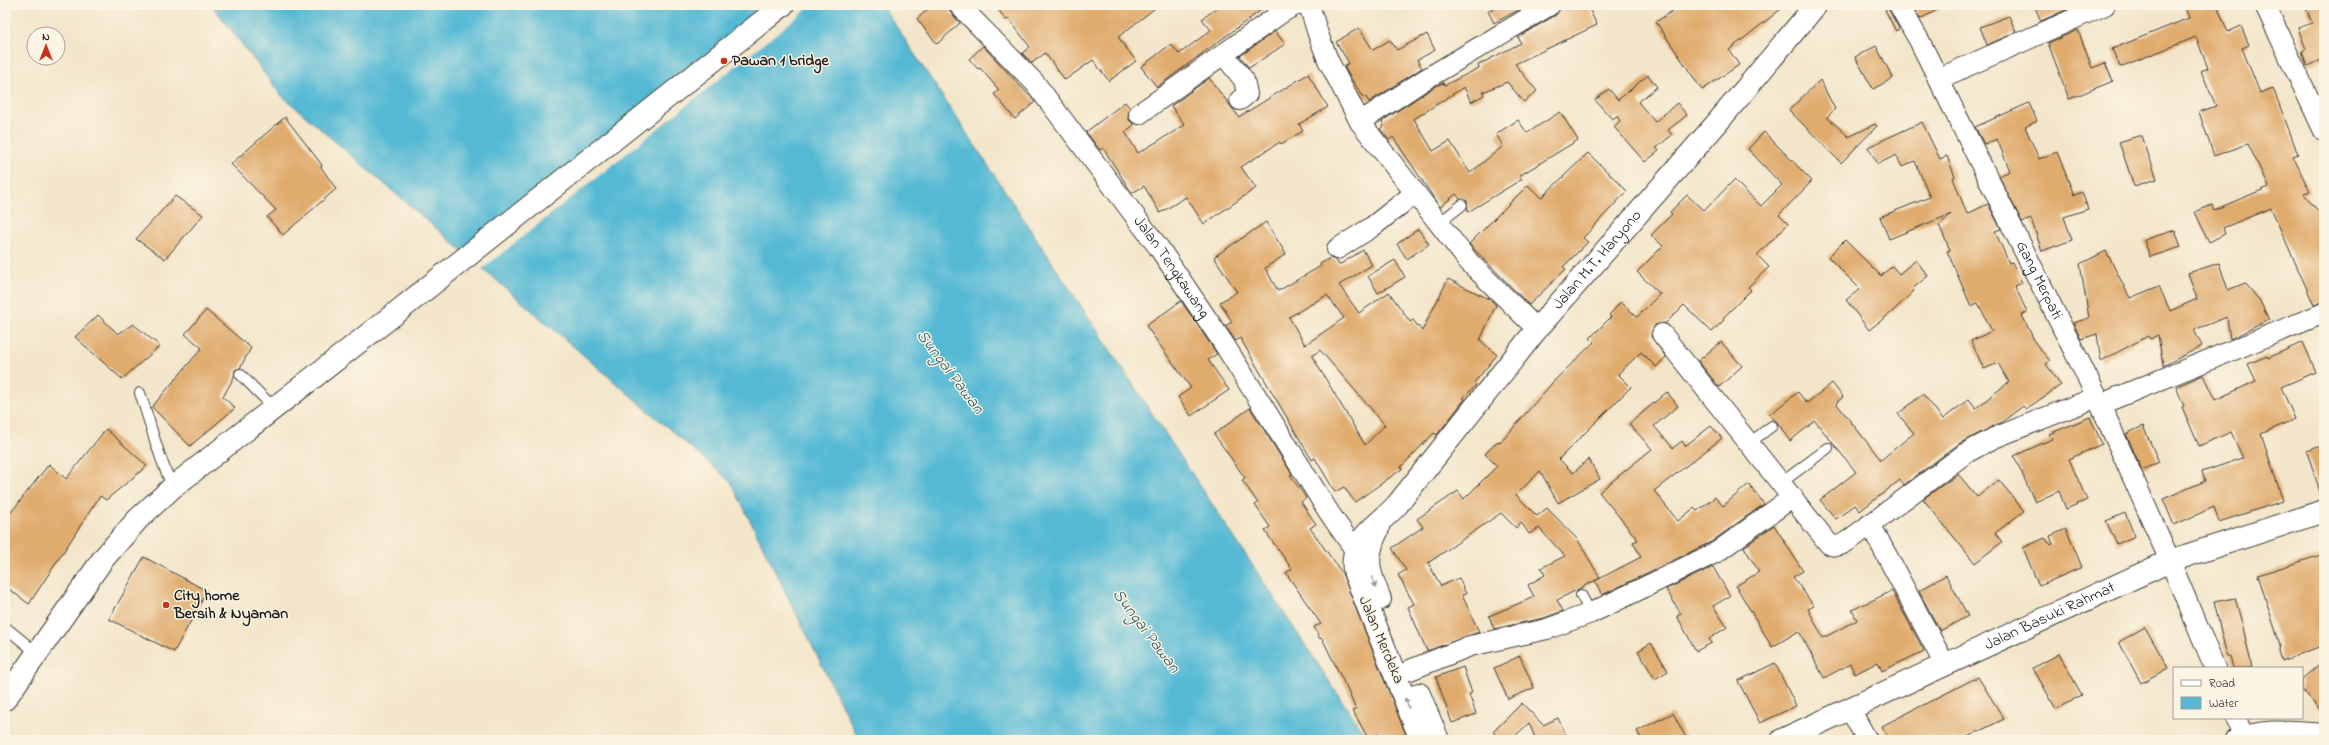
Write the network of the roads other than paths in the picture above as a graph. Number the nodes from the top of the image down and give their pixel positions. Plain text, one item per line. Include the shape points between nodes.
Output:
1 (783, 5) edge
2 (959, 5) edge
3 (1296, 5) edge
4 (1309, 5) edge
5 (1550, 5) edge
6 (1816, 5) edge
7 (1899, 5) edge
8 (2104, 5) edge
9 (2265, 5) edge
10 (1224, 56) junction
11 (1938, 79) junction
12 (1240, 100) dead end
13 (1139, 114) dead end
14 (1360, 122) junction
15 (2324, 132) edge
16 (1415, 193) junction
17 (1462, 205) dead end
18 (1438, 224) junction
19 (1337, 248) dead end
20 (2324, 313) edge
21 (1537, 329) junction
22 (1662, 334) dead end
23 (240, 374) dead end
24 (140, 393) dead end
25 (2099, 400) junction
26 (274, 408) junction
27 (1772, 426) dead end
28 (1748, 444) junction
29 (1828, 448) dead end
30 (173, 487) junction
31 (1787, 490) junction
32 (2324, 511) edge
33 (1870, 524) junction
34 (1362, 545) junction
35 (2170, 561) junction
36 (1582, 595) dead end
37 (1591, 613) junction
38 (5, 626) edge
39 (37, 652) junction
40 (1945, 665) junction
41 (2215, 667) edge
42 (1410, 670) junction
43 (5, 698) edge
44 (1850, 709) junction
45 (2236, 719) edge
46 (2324, 734) edge
47 (2239, 738) edge
48 (1421, 740) edge
49 (1438, 740) edge
50 (1782, 740) edge
51 (1867, 740) edge

1 - 26 main road
2 - 34 street, Jalan Tengkawang via 1036,83 1150,236 1222,341 1330,514
3 - 10 street
4 - 14 street via 1328,60
5 - 14 street
6 - 21 main road, Jalan M.T. Haryono
7 - 11 street, Gang Merpati
8 - 11 street
9 - 15 street
10 - 12 street via 1246,83 1247,94
10 - 13 street
11 - 25 street, Gang Merpati
14 - 16 street
16 - 18 street
16 - 19 street via 1372,227
17 - 18 lane
18 - 21 street via 1468,262
20 - 25 street
21 - 34 main road, Jalan M.T. Haryono via 1444,448
22 - 28 street
23 - 26 lane
24 - 30 lane via 163,466
25 - 33 street via 1994,438 1966,453
25 - 35 street, Gang Merpati
26 - 30 main road
27 - 28 lane
28 - 31 street
29 - 31 lane
30 - 39 main road via 138,519 103,559
31 - 33 street via 1831,546 1842,545
31 - 37 street via 1717,552
32 - 35 main road, Jalan Basuki Rahmat
33 - 40 street
34 -> 42 main road, Jalan Merdeka via 1370,572
48 -> 34 main road, Jalan Merdeka via 1355,574 1352,560
35 - 40 main road, Jalan Basuki Rahmat
35 - 41 street, Gang Merpati
36 - 37 lane
37 - 42 street via 1546,629 1470,646
38 - 39 lane
39 - 43 main road
40 - 44 main road, Jalan Basuki Rahmat
42 - 49 main road, Jalan Merdeka
44 - 50 main road, Jalan Basuki Rahmat
44 - 51 street
45 - 47 street
46 - 47 street via 2282,731

